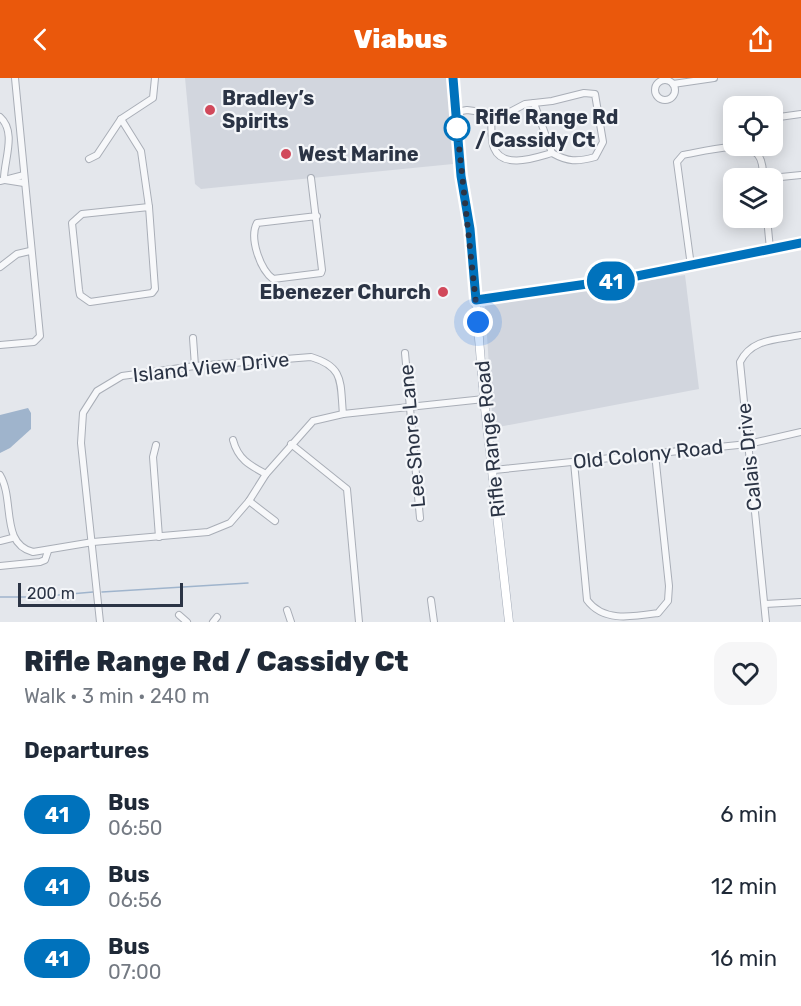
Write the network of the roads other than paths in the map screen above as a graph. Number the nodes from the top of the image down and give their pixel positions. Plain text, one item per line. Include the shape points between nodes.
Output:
1 (15, 78) edge
2 (155, 78) edge
3 (453, 78) edge
4 (714, 78) edge
5 (673, 84) dead end
6 (534, 103) junction
7 (456, 112) junction
8 (801, 114) edge
9 (491, 115) junction
10 (783, 116) edge
11 (0, 117) edge
12 (122, 119) junction
13 (552, 153) junction
14 (89, 159) dead end
15 (761, 168) edge
16 (801, 175) edge
17 (783, 177) edge
18 (311, 178) dead end
19 (24, 179) junction
20 (2, 180) edge
21 (149, 207) junction
22 (317, 216) junction
23 (768, 228) edge
24 (801, 243) edge
25 (770, 249) junction
26 (30, 251) junction
27 (691, 266) junction
28 (0, 267) edge
29 (476, 300) junction
30 (801, 335) edge
31 (193, 338) dead end
32 (0, 345) edge
33 (405, 353) dead end
34 (195, 366) junction
35 (484, 399) junction
36 (410, 408) junction
37 (343, 414) junction
38 (801, 432) edge
39 (233, 440) dead end
40 (291, 444) junction
41 (748, 444) junction
42 (156, 446) dead end
43 (655, 454) junction
44 (574, 462) junction
45 (494, 470) junction
46 (266, 474) junction
47 (0, 475) edge
48 (249, 501) junction
49 (420, 518) dead end
50 (275, 521) dead end
51 (159, 537) junction
52 (12, 538) junction
53 (0, 541) edge
54 (93, 542) junction
55 (48, 551) junction
56 (0, 566) edge
57 (431, 600) dead end
58 (801, 602) edge
59 (765, 604) junction
60 (287, 610) dead end
61 (179, 615) dead end
62 (100, 622) edge
63 (187, 622) edge
64 (291, 622) edge
65 (359, 622) edge
66 (434, 622) edge
67 (509, 622) edge
68 (766, 622) edge

1 - 19 street
2 - 12 street via 153,98
3 - 7 main road, Rifle Range Road
4 - 5 street
6 - 9 street via 504,115
6 - 13 street
6 - 13 street via 584,93 597,97 603,141 595,157 578,162
7 - 9 street
7 - 29 main road, Rifle Range Road
8 - 10 street
9 - 13 street via 494,148 499,155 511,161
11 - 20 street via 9,135
12 - 14 street via 97,155
12 - 21 street via 141,151
15 - 27 street via 759,156 742,146 683,155 677,162
16 - 17 street
18 - 22 street
19 - 20 street
19 - 26 street
21 - 21 street via 155,289 152,293 90,302 85,299 79,290 72,223 75,217
22 - 22 street via 321,273 273,279 265,272 253,236 257,223
23 - 25 street
24 - 25 street
25 - 27 street
26 - 28 street via 17,254
26 - 32 street via 40,336 38,340
27 - 29 street
29 - 35 main road, Rifle Range Road
30 - 41 street, Calais Drive via 756,343 744,354 740,372
31 - 34 street
33 - 36 street, Lee Shore Lane
34 - 37 street, Island View Drive via 311,357 329,362 338,375
34 - 54 street, Island View Drive via 122,376 97,391 83,412 81,443
35 - 36 street
35 - 45 main road, Rifle Range Road
36 - 37 street
36 - 49 street, Lee Shore Lane
37 - 40 street via 313,421
38 - 41 street, Old Colony Road
39 - 46 street via 236,453 247,465
40 - 46 street
40 - 65 street via 347,489
41 - 43 street, Old Colony Road
41 - 59 street, Calais Drive
42 - 51 street via 153,457
43 - 44 street, Old Colony Road
43 - 44 street via 668,601 658,613 612,620 597,614 588,600
44 - 45 street, Old Colony Road
45 - 67 main road, Rifle Range Road
46 - 48 street
47 - 52 street
48 - 50 street
48 - 51 street via 230,523 208,532
51 - 54 street
52 - 53 street
52 - 55 street via 25,550
54 - 55 street
54 - 62 street, Island View Drive
55 - 56 street via 40,562
57 - 66 street
58 - 59 street
59 - 68 street, Calais Drive
60 - 64 street
61 - 63 street

